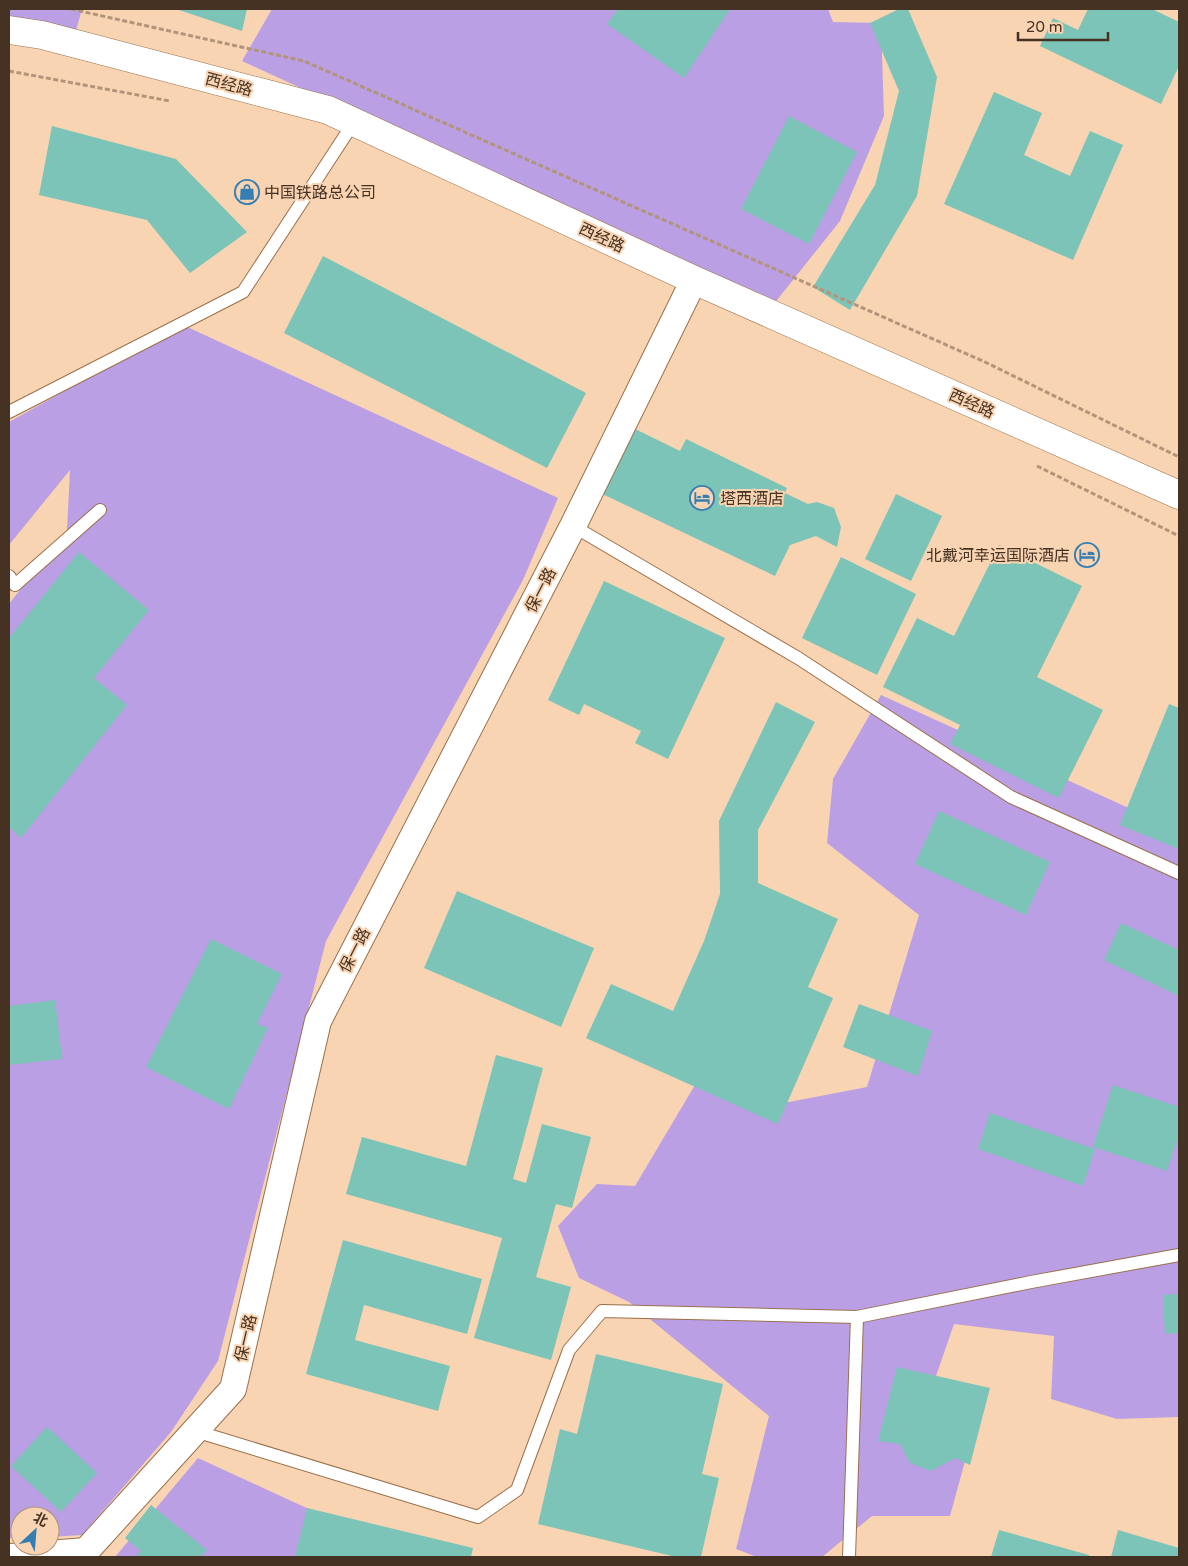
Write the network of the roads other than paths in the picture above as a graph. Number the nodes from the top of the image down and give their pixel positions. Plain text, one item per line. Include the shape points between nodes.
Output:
1 (9, 30) edge
2 (354, 122) junction
3 (694, 280) junction
4 (9, 412) edge
5 (1179, 495) edge
6 (100, 510) dead end
7 (573, 526) junction
8 (9, 576) edge
9 (1179, 873) edge
10 (1179, 1255) edge
11 (857, 1317) junction
12 (195, 1431) junction
13 (12, 1557) edge
14 (850, 1557) edge

1 - 2 main road, 西经路 via 42,35 328,110
2 - 3 main road, 西经路
2 - 4 lane via 243,292
3 - 5 main road, 西经路
3 - 7 street, 保一路
6 - 8 lane via 15,585
7 - 9 lane via 798,658 1010,797
7 - 12 street, 保一路 via 318,1021 233,1389
10 - 11 lane
11 - 12 lane via 602,1311 569,1350 517,1490 478,1517
11 - 14 lane
12 - 13 street, 保一路 via 86,1551

